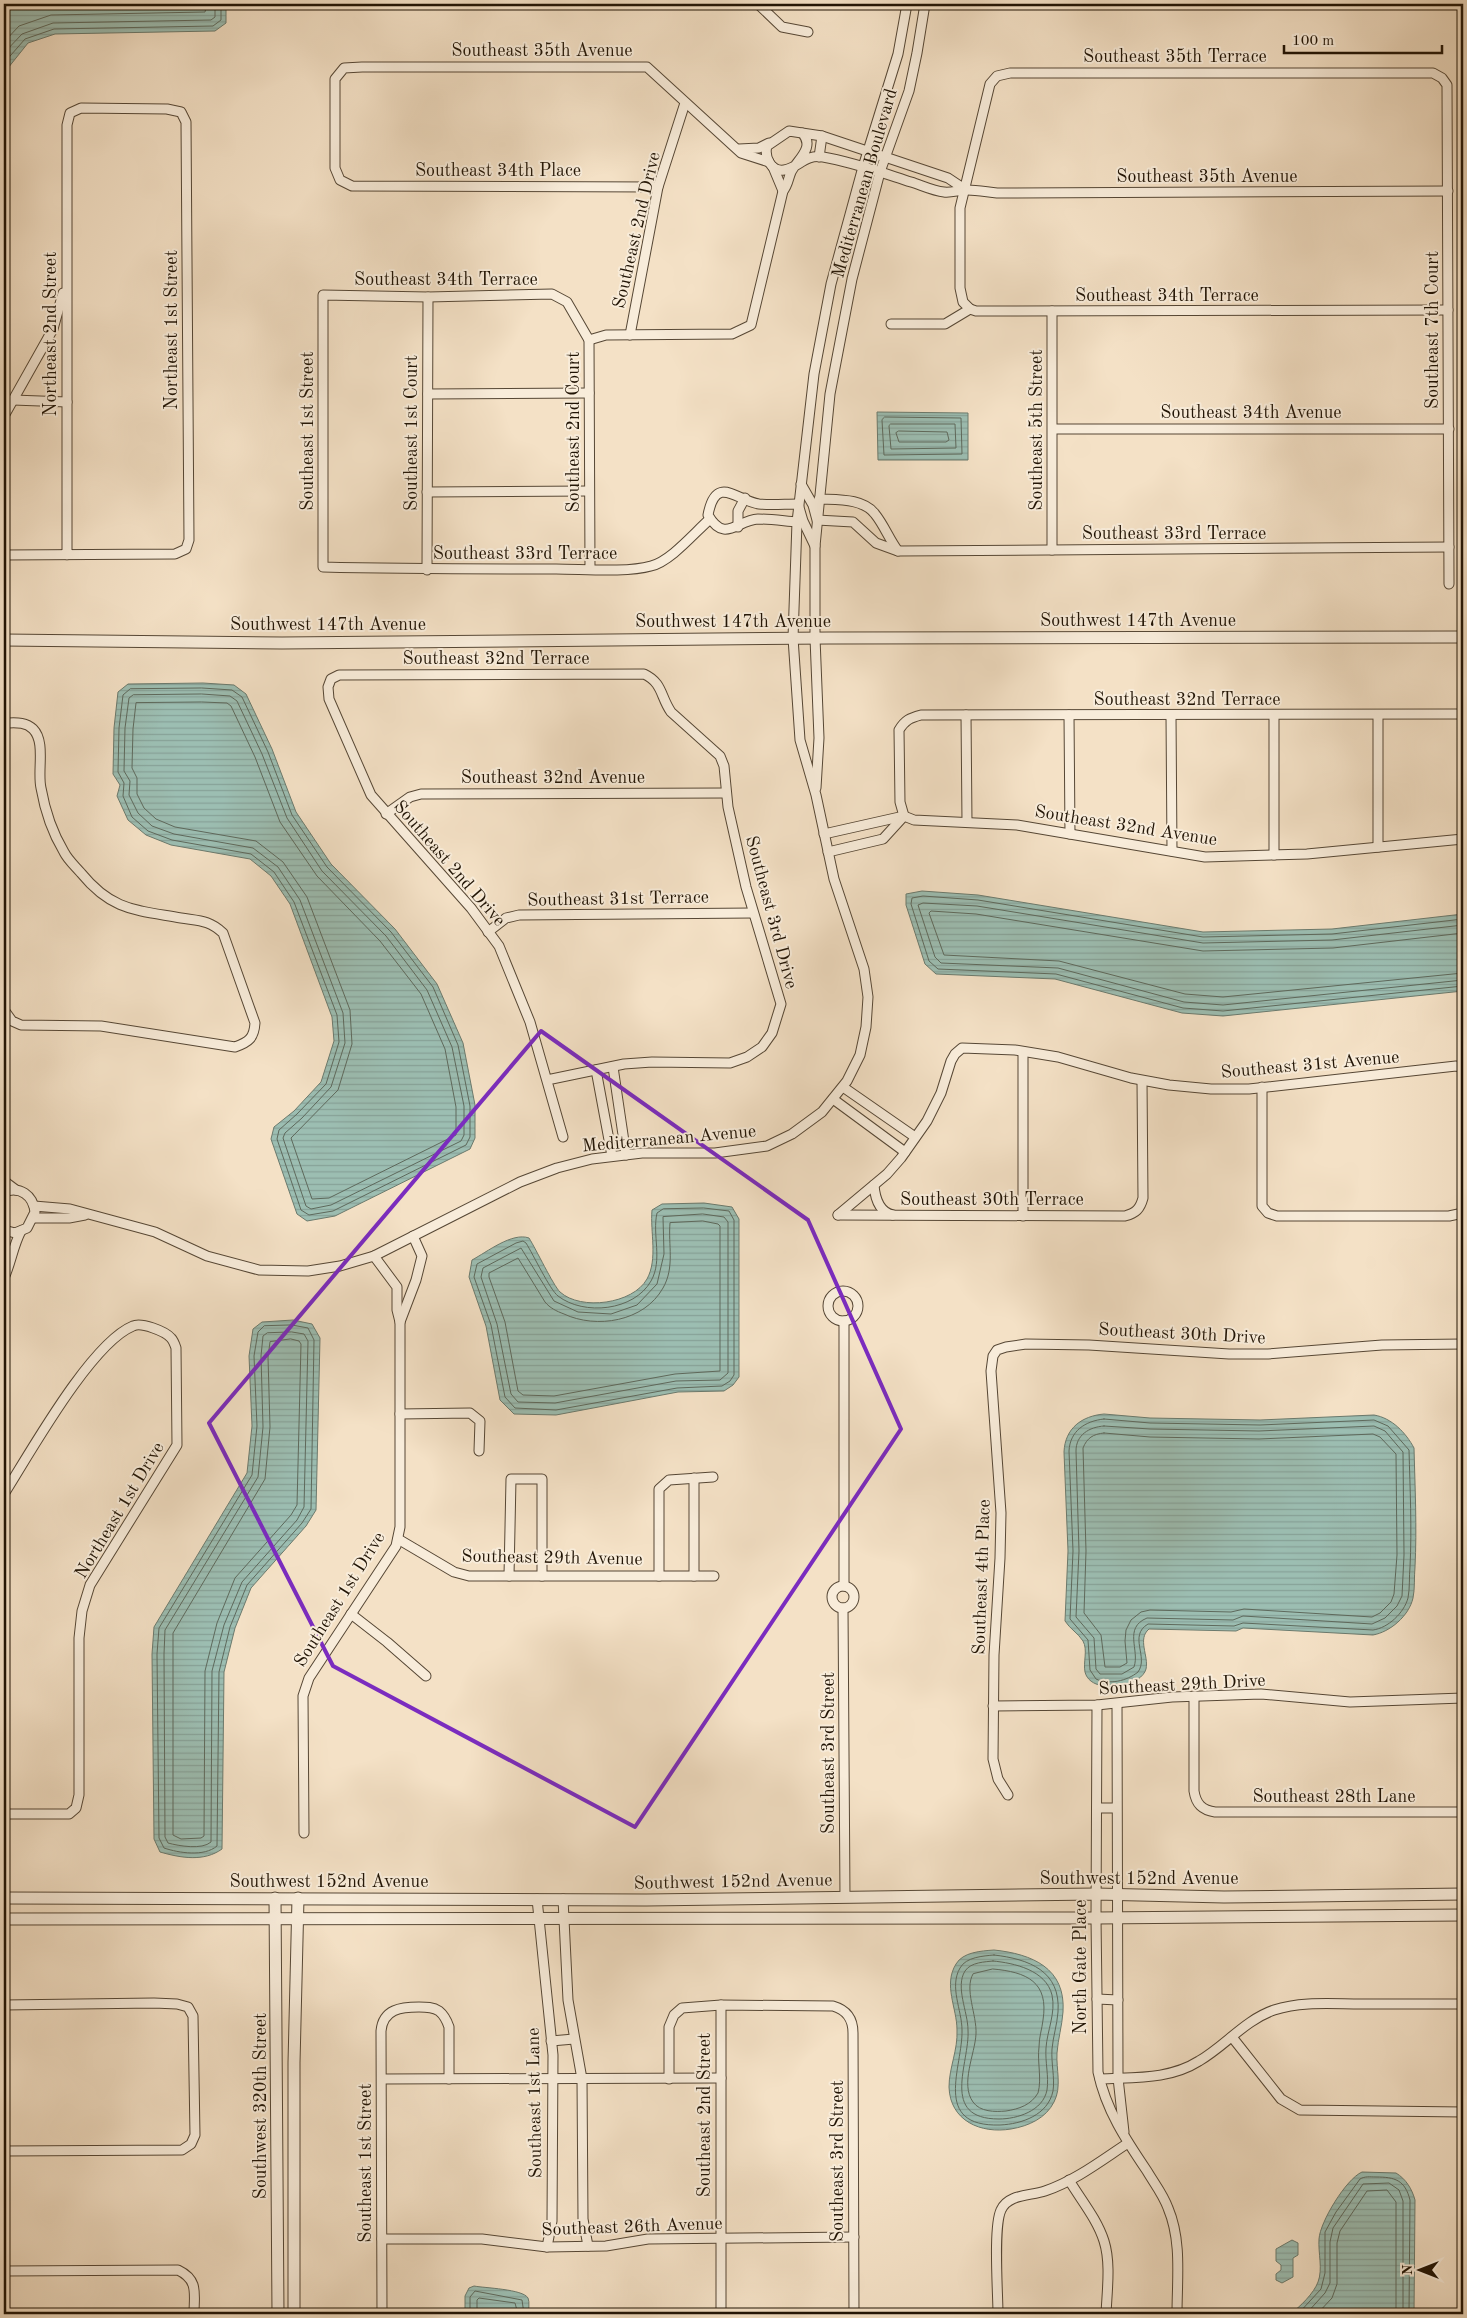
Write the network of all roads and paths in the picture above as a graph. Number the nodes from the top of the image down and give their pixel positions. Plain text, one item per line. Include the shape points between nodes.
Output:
1 (758, 4) edge
2 (906, 4) edge
3 (925, 4) edge
4 (808, 32) dead end
5 (1442, 78) joint
6 (685, 103) junction
7 (70, 113) joint
8 (802, 132) junction
9 (822, 136) junction
10 (769, 143) junction
11 (739, 149) junction
12 (869, 150) junction
13 (819, 157) junction
14 (886, 158) junction
15 (798, 162) junction
16 (771, 164) junction
17 (863, 167) junction
18 (880, 172) junction
19 (340, 180) joint
20 (658, 187) junction
21 (966, 190) junction
22 (783, 191) junction
23 (1448, 191) junction
24 (66, 280) junction
25 (323, 295) joint
26 (428, 297) junction
27 (567, 302) joint
28 (970, 309) junction
29 (1448, 310) junction
30 (1052, 311) junction
31 (891, 324) dead end
32 (630, 335) junction
33 (589, 340) junction
34 (589, 392) junction
35 (428, 394) junction
36 (13, 400) junction
37 (67, 402) junction
38 (4, 416) edge
39 (1052, 429) junction
40 (1448, 429) junction
41 (801, 484) junction
42 (589, 491) junction
43 (427, 492) junction
44 (745, 498) junction
45 (819, 499) junction
46 (798, 504) junction
47 (710, 519) junction
48 (817, 520) junction
49 (797, 522) junction
50 (738, 528) junction
51 (816, 546) junction
52 (1449, 547) junction
53 (1052, 550) junction
54 (898, 551) junction
55 (4, 555) edge
56 (67, 555) junction
57 (323, 567) joint
58 (590, 569) junction
59 (427, 570) junction
60 (1449, 584) dead end
61 (1463, 637) edge
62 (794, 638) junction
63 (815, 638) junction
64 (4, 640) edge
65 (339, 675) joint
66 (653, 678) joint
67 (1378, 714) junction
68 (1463, 714) edge
69 (1069, 715) junction
70 (1171, 715) junction
71 (1274, 715) junction
72 (966, 716) junction
73 (4, 723) edge
74 (726, 793) junction
75 (816, 795) junction
76 (386, 814) junction
77 (904, 816) junction
78 (967, 822) junction
79 (824, 834) junction
80 (1070, 834) junction
81 (1463, 838) edge
82 (1378, 847) junction
83 (1172, 851) junction
84 (828, 852) junction
85 (1274, 855) junction
86 (753, 913) junction
87 (488, 932) junction
88 (4, 1010) edge
89 (1023, 1052) junction
90 (612, 1067) junction
91 (1463, 1068) edge
92 (596, 1070) junction
93 (547, 1080) junction
94 (1142, 1080) junction
95 (843, 1087) junction
96 (1262, 1087) junction
97 (617, 1095) junction
98 (601, 1098) junction
99 (832, 1099) junction
100 (915, 1137) junction
101 (563, 1138) dead end
102 (905, 1152) junction
103 (626, 1155) junction
104 (612, 1156) junction
105 (4, 1181) edge
106 (874, 1185) junction
107 (16, 1190) junction
108 (4, 1192) edge
109 (34, 1206) junction
110 (1463, 1213) edge
111 (85, 1215) junction
112 (896, 1216) junction
113 (1022, 1216) junction
114 (34, 1218) junction
115 (4, 1230) edge
116 (21, 1231) junction
117 (413, 1236) junction
118 (374, 1256) junction
119 (4, 1278) edge
120 (398, 1287) junction
121 (413, 1288) junction
122 (844, 1321) dead end
123 (400, 1322) junction
124 (1463, 1344) edge
125 (993, 1356) joint
126 (400, 1414) junction
127 (479, 1451) dead end
128 (713, 1477) dead end
129 (694, 1478) junction
130 (4, 1494) edge
131 (398, 1539) junction
132 (509, 1576) junction
133 (542, 1576) junction
134 (659, 1576) junction
135 (694, 1576) junction
136 (714, 1576) dead end
137 (844, 1586) junction
138 (843, 1608) junction
139 (351, 1614) junction
140 (426, 1676) dead end
141 (1194, 1696) junction
142 (1463, 1698) edge
143 (1117, 1704) junction
144 (1097, 1705) junction
145 (992, 1706) junction
146 (1008, 1795) dead end
147 (1097, 1808) junction
148 (1116, 1808) junction
149 (1463, 1812) edge
150 (4, 1814) edge
151 (304, 1833) dead end
152 (1096, 1894) junction
153 (1118, 1894) junction
154 (1463, 1894) edge
155 (845, 1897) junction
156 (4, 1898) edge
157 (275, 1898) junction
158 (298, 1898) junction
159 (537, 1899) junction
160 (563, 1899) junction
161 (1463, 1915) edge
162 (537, 1917) junction
163 (563, 1917) junction
164 (276, 1918) junction
165 (298, 1918) junction
166 (1096, 1918) junction
167 (1117, 1918) junction
168 (4, 1919) edge
169 (1097, 1999) junction
170 (1118, 2000) junction
171 (1463, 2004) edge
172 (4, 2005) edge
173 (721, 2005) junction
174 (1232, 2037) junction
175 (574, 2038) junction
176 (551, 2041) junction
177 (669, 2078) junction
178 (721, 2078) junction
179 (1118, 2078) junction
180 (382, 2079) junction
181 (449, 2079) junction
182 (551, 2079) junction
183 (582, 2079) junction
184 (1100, 2079) junction
185 (1463, 2112) edge
186 (1124, 2132) junction
187 (1128, 2143) junction
188 (4, 2151) edge
189 (1069, 2180) junction
190 (854, 2237) junction
191 (721, 2238) junction
192 (382, 2239) junction
193 (588, 2246) junction
194 (547, 2247) junction
195 (4, 2271) edge
196 (194, 2314) edge
197 (278, 2314) edge
198 (294, 2314) edge
199 (382, 2314) edge
200 (721, 2314) edge
201 (854, 2314) edge
202 (998, 2314) edge
203 (1106, 2314) edge
204 (1177, 2314) edge

1 - 4 street via 782,27
2 - 12 street, Mediterranean Boulevard via 898,54
3 - 14 street, Mediterranean Boulevard via 909,91
5 - 21 street, Southeast 35th Terrace via 1433,72 1010,72 997,76 990,84
5 - 23 street, Southeast 7th Court via 1447,85
6 - 11 street, Southeast 35th Avenue
6 - 19 street, Southeast 35th Avenue via 647,66 344,68 335,79 334,168
6 - 20 street, Southeast 2nd Drive
7 - 24 street, Northeast 2nd Street via 67,125
7 - 56 street, Northeast 1st Street via 81,108 167,109 182,112 186,122 189,540 186,549 175,554
8 - 9 street, Southeast 35th Avenue
8 - 10 street via 789,131
8 - 15 street via 807,146
9 - 12 street, Southeast 35th Avenue
9 - 13 street
10 - 11 street via 759,148
10 - 16 street via 766,151
11 - 16 street, Southeast 35th Avenue via 745,155
12 - 14 street, Southeast 35th Avenue
12 - 17 street, Mediterranean Boulevard
13 - 15 street, Southeast 35th Avenue
13 - 17 street, Southeast 35th Avenue
14 - 18 street, Mediterranean Boulevard
14 - 21 street, Southeast 35th Avenue via 948,178
15 - 16 street via 786,170
15 - 22 street
16 - 22 street
17 - 18 street, Southeast 35th Avenue
17 - 41 street, Mediterranean Boulevard via 831,284 814,374
18 - 21 street, Southeast 35th Avenue via 944,192
18 - 45 street, Mediterranean Boulevard via 852,279 830,394
19 - 20 street, Southeast 34th Place via 352,186
20 - 32 street, Southeast 2nd Drive
21 - 23 street, Southeast 35th Avenue via 997,193
21 - 28 street via 960,208 960,288 963,302
22 - 32 street via 752,325 732,334
23 - 29 street, Southeast 7th Court
24 - 36 street via 53,329
24 - 37 street, Northeast 2nd Street
25 - 26 street, Southeast 34th Terrace
25 - 57 street, Southeast 1st Street
26 - 27 street, Southeast 34th Terrace via 552,294
26 - 35 street, Southeast 1st Court
27 - 33 street, Southeast 2nd Court
28 - 30 street, Southeast 34th Terrace
28 - 31 street via 945,324
29 - 30 street, Southeast 34th Terrace
29 - 40 street, Southeast 7th Court
30 - 39 street, Southeast 5th Street
32 - 33 street via 606,335
33 - 34 street, Southeast 2nd Court
34 - 35 street
34 - 42 street, Southeast 2nd Court
35 - 43 street, Southeast 1st Court
36 - 37 street
36 - 38 street
37 - 56 street, Northeast 2nd Street
39 - 40 street, Southeast 34th Avenue
39 - 53 street, Southeast 5th Street
40 - 52 street, Southeast 7th Court
41 - 46 street, Mediterranean Boulevard
41 - 48 street, Mediterranean Boulevard
42 - 43 street
42 - 58 street, Southeast 2nd Court
43 - 59 street, Southeast 1st Court
44 - 46 street via 756,504
44 - 47 street via 731,492 720,493 710,505
44 - 50 street via 738,512
45 - 48 street, Mediterranean Boulevard
45 - 54 street via 856,502 867,507 874,512
46 - 49 street, Mediterranean Boulevard
46 - 51 street, Mediterranean Boulevard via 802,522
47 - 50 street via 720,528
47 - 58 street, Southeast 33rd Terrace via 664,560 652,566
48 - 51 street, Mediterranean Boulevard
48 - 54 street, Southeast 33rd Terrace via 853,522 876,543
49 - 50 street via 758,519
49 - 62 street, Mediterranean Boulevard
51 - 63 street, Mediterranean Boulevard
52 - 53 street, Southeast 33rd Terrace
52 - 60 street, Southeast 7th Court
53 - 54 street, Southeast 33rd Terrace
55 - 56 street
57 - 59 street, Southeast 33rd Terrace
58 - 59 street, Southeast 33rd Terrace
61 - 63 street, Southwest 147th Avenue
62 - 63 street, Southwest 147th Avenue
62 - 64 street, Southwest 147th Avenue via 282,643
62 - 75 street, Mediterranean Avenue via 800,740
63 - 75 street, Mediterranean Avenue via 820,738
65 - 66 street, Southeast 32nd Terrace via 644,674
65 - 76 street, Southeast 2nd Drive via 331,679 329,700 371,795
66 - 74 street, Southeast 3rd Drive via 671,712 720,756
67 - 68 street, Southeast 32nd Terrace
67 - 71 street, Southeast 32nd Terrace
67 - 82 street
69 - 70 street, Southeast 32nd Terrace
69 - 72 street, Southeast 32nd Terrace
69 - 80 street
70 - 71 street, Southeast 32nd Terrace
70 - 83 street
71 - 85 street
72 - 77 street, Southeast 32nd Terrace via 911,718 899,730 900,802
72 - 78 street
73 - 88 street via 23,723 37,735 40,785 47,817 64,853 89,884 110,901 127,908 212,924 223,933 255,1023 254,1035 247,1043 235,1048 101,1026 21,1024 12,1021
74 - 76 street, Southeast 32nd Avenue via 421,794 410,797
74 - 86 street, Southeast 3rd Drive
75 - 79 street, Mediterranean Avenue
76 - 87 street, Southeast 2nd Drive via 471,908
77 - 78 street, Southeast 32nd Avenue via 914,820
77 - 79 street, Southeast 32nd Avenue
77 - 84 street via 883,839
78 - 80 street, Southeast 32nd Avenue via 1017,825
79 - 84 street, Mediterranean Avenue
80 - 83 street, Southeast 32nd Avenue
81 - 82 street, Southeast 32nd Avenue
82 - 85 street, Southeast 32nd Avenue
83 - 85 street, Southeast 32nd Avenue via 1205,857
84 - 95 street, Mediterranean Avenue via 864,969 868,997 860,1055
86 - 87 street, Southeast 31st Terrace via 519,915 506,918
86 - 90 street, Southeast 3rd Drive via 781,1004 772,1033 762,1047 730,1063 652,1062
87 - 93 street, Southeast 2nd Drive via 499,946 514,979
89 - 94 street, Southeast 31st Avenue via 1058,1057
89 - 100 street, Southeast 31st Avenue via 962,1048 954,1054 941,1093
89 - 113 street
90 - 92 street, Southeast 3rd Drive
90 - 97 street
91 - 96 street, Southeast 31st Avenue via 1456,1066
92 - 93 street, Southeast 3rd Drive
92 - 98 street
93 - 101 street, Southeast 2nd Drive
94 - 96 street, Southeast 31st Avenue via 1212,1089
94 - 113 street, Southeast 30th Terrace via 1141,1204 1138,1210 1125,1216
95 - 99 street, Mediterranean Avenue
95 - 100 street
96 - 110 street via 1262,1206 1268,1213 1277,1216 1449,1216
97 - 98 street
97 - 103 street
98 - 104 street
99 - 102 street
99 - 103 street, Mediterranean Avenue via 822,1112 792,1134 767,1146 715,1153
100 - 102 street
102 - 106 street via 888,1174
103 - 104 street, Mediterranean Avenue
104 - 117 street, Mediterranean Avenue via 592,1158 520,1182
105 - 107 street
106 - 112 street via 878,1203
106 - 112 street, Southeast 30th Terrace via 838,1215
107 - 108 street
107 - 109 street via 28,1195
109 - 111 street, Mediterranean Avenue
109 - 114 street
111 - 114 street, Mediterranean Avenue
111 - 118 street, Mediterranean Avenue via 156,1232 207,1256 259,1270 308,1271
112 - 113 street, Southeast 30th Terrace
114 - 116 street
115 - 116 street
116 - 119 street
117 - 118 street, Mediterranean Avenue
117 - 121 street, Southeast 1st Drive via 422,1256
118 - 120 street
120 - 121 street
120 - 123 street, Southeast 1st Drive
121 - 123 street, Southeast 1st Drive
122 - 137 street
123 - 126 street, Southeast 1st Drive
124 - 125 street, Southeast 30th Drive via 1229,1354 1026,1344 1001,1348
125 - 145 street, Southeast 4th Place via 1001,1536
126 - 127 street via 470,1413 480,1421
126 - 131 street, Southeast 1st Drive
128 - 129 street
129 - 134 street via 669,1480 659,1489
129 - 135 street
130 - 150 street, Northeast 1st Drive via 90,1362 126,1328 135,1324 147,1326 171,1337 176,1348 178,1445 90,1585 82,1611 79,1638 79,1794 76,1808 68,1814
131 - 132 street, Southeast 29th Avenue via 454,1572 469,1576
131 - 139 street, Southeast 1st Drive
132 - 133 street, Southeast 29th Avenue
132 - 133 street via 511,1480 542,1479
133 - 134 street, Southeast 29th Avenue
134 - 135 street, Southeast 29th Avenue
135 - 136 street, Southeast 29th Avenue
137 - 138 street via 854,1592 854,1600
137 - 138 street via 837,1588 832,1596 834,1603
138 - 155 street, Southeast 3rd Street
139 - 140 street
139 - 151 street, Southeast 1st Drive via 309,1678 303,1696
141 - 142 street, Southeast 29th Drive via 1261,1694 1350,1702
141 - 143 street, Southeast 29th Drive
141 - 149 street, Southeast 28th Lane via 1194,1791 1204,1810
143 - 144 street, Southeast 29th Drive
143 - 148 street, North Gate Place
144 - 145 street, Southeast 29th Drive
144 - 147 street, North Gate Place
145 - 146 street, Southeast 4th Place via 993,1759 998,1778
147 - 148 street
147 - 152 street, North Gate Place
148 - 153 street, North Gate Place
152 - 153 street, Southwest 152nd Avenue
152 - 155 street, Southwest 152nd Avenue
152 - 166 street, North Gate Place
153 - 154 street, Southwest 152nd Avenue via 1224,1897
153 - 167 street, North Gate Place
155 - 160 street, Southwest 152nd Avenue
156 - 157 street, Southwest 152nd Avenue
157 - 158 street, Southwest 152nd Avenue
157 - 164 street, Southwest 320th Street
158 - 159 street, Southwest 152nd Avenue
158 - 165 street, Southwest 320th Street
159 - 160 street, Southwest 152nd Avenue
159 - 162 street, Southeast 1st Lane
160 - 163 street
161 - 167 street, Southwest 152nd Avenue
162 - 163 street, Southwest 152nd Avenue
162 - 165 street, Southwest 152nd Avenue
162 - 176 street, Southeast 1st Lane
163 - 166 street, Southwest 152nd Avenue
163 - 175 street via 568,2000
164 - 165 street, Southwest 152nd Avenue
164 - 168 street, Southwest 152nd Avenue
164 - 197 street, Southwest 320th Street
165 - 198 street, Southwest 320th Street via 294,2063
166 - 167 street, Southwest 152nd Avenue
166 - 169 street, North Gate Place
167 - 170 street, North Gate Place
169 - 170 street
169 - 184 street, North Gate Place
170 - 179 street, North Gate Place
171 - 174 street via 1301,2004 1266,2014
172 - 188 street via 154,2003 188,2007 194,2016 195,2135 191,2144 182,2150
173 - 177 street via 688,2007 674,2015 669,2027
173 - 178 street, Southeast 2nd Street
173 - 190 street, Southeast 3rd Street via 833,2006 850,2017 853,2026
174 - 179 street via 1200,2061 1175,2072 1153,2077
174 - 185 street via 1281,2099 1300,2110
175 - 176 street
175 - 183 street
176 - 182 street, Southeast 1st Lane
177 - 178 street
177 - 183 street
178 - 191 street, Southeast 2nd Street
179 - 184 street
179 - 186 street, North Gate Place
180 - 181 street
180 - 181 street, Southeast 1st Street via 382,2026 388,2014 402,2007 432,2008 446,2019 449,2027
180 - 192 street, Southeast 1st Street
181 - 182 street
182 - 183 street
182 - 194 street, Southeast 1st Lane via 552,2221
183 - 193 street via 583,2219
184 - 186 street, North Gate Place via 1114,2120
186 - 187 street, North Gate Place
187 - 189 street
187 - 204 street, North Gate Place via 1162,2194 1173,2222 1177,2247
189 - 202 street via 1044,2192 1013,2199 1003,2206 998,2223
189 - 203 street via 1104,2241 1107,2256
190 - 191 street, Southeast 26th Avenue
190 - 201 street, Southeast 3rd Street
191 - 193 street, Southeast 26th Avenue via 648,2239
191 - 200 street, Southeast 2nd Street
192 - 194 street, Southeast 26th Avenue via 482,2238
192 - 199 street, Southeast 1st Street
193 - 194 street, Southeast 26th Avenue
195 - 196 street via 178,2270 194,2283

